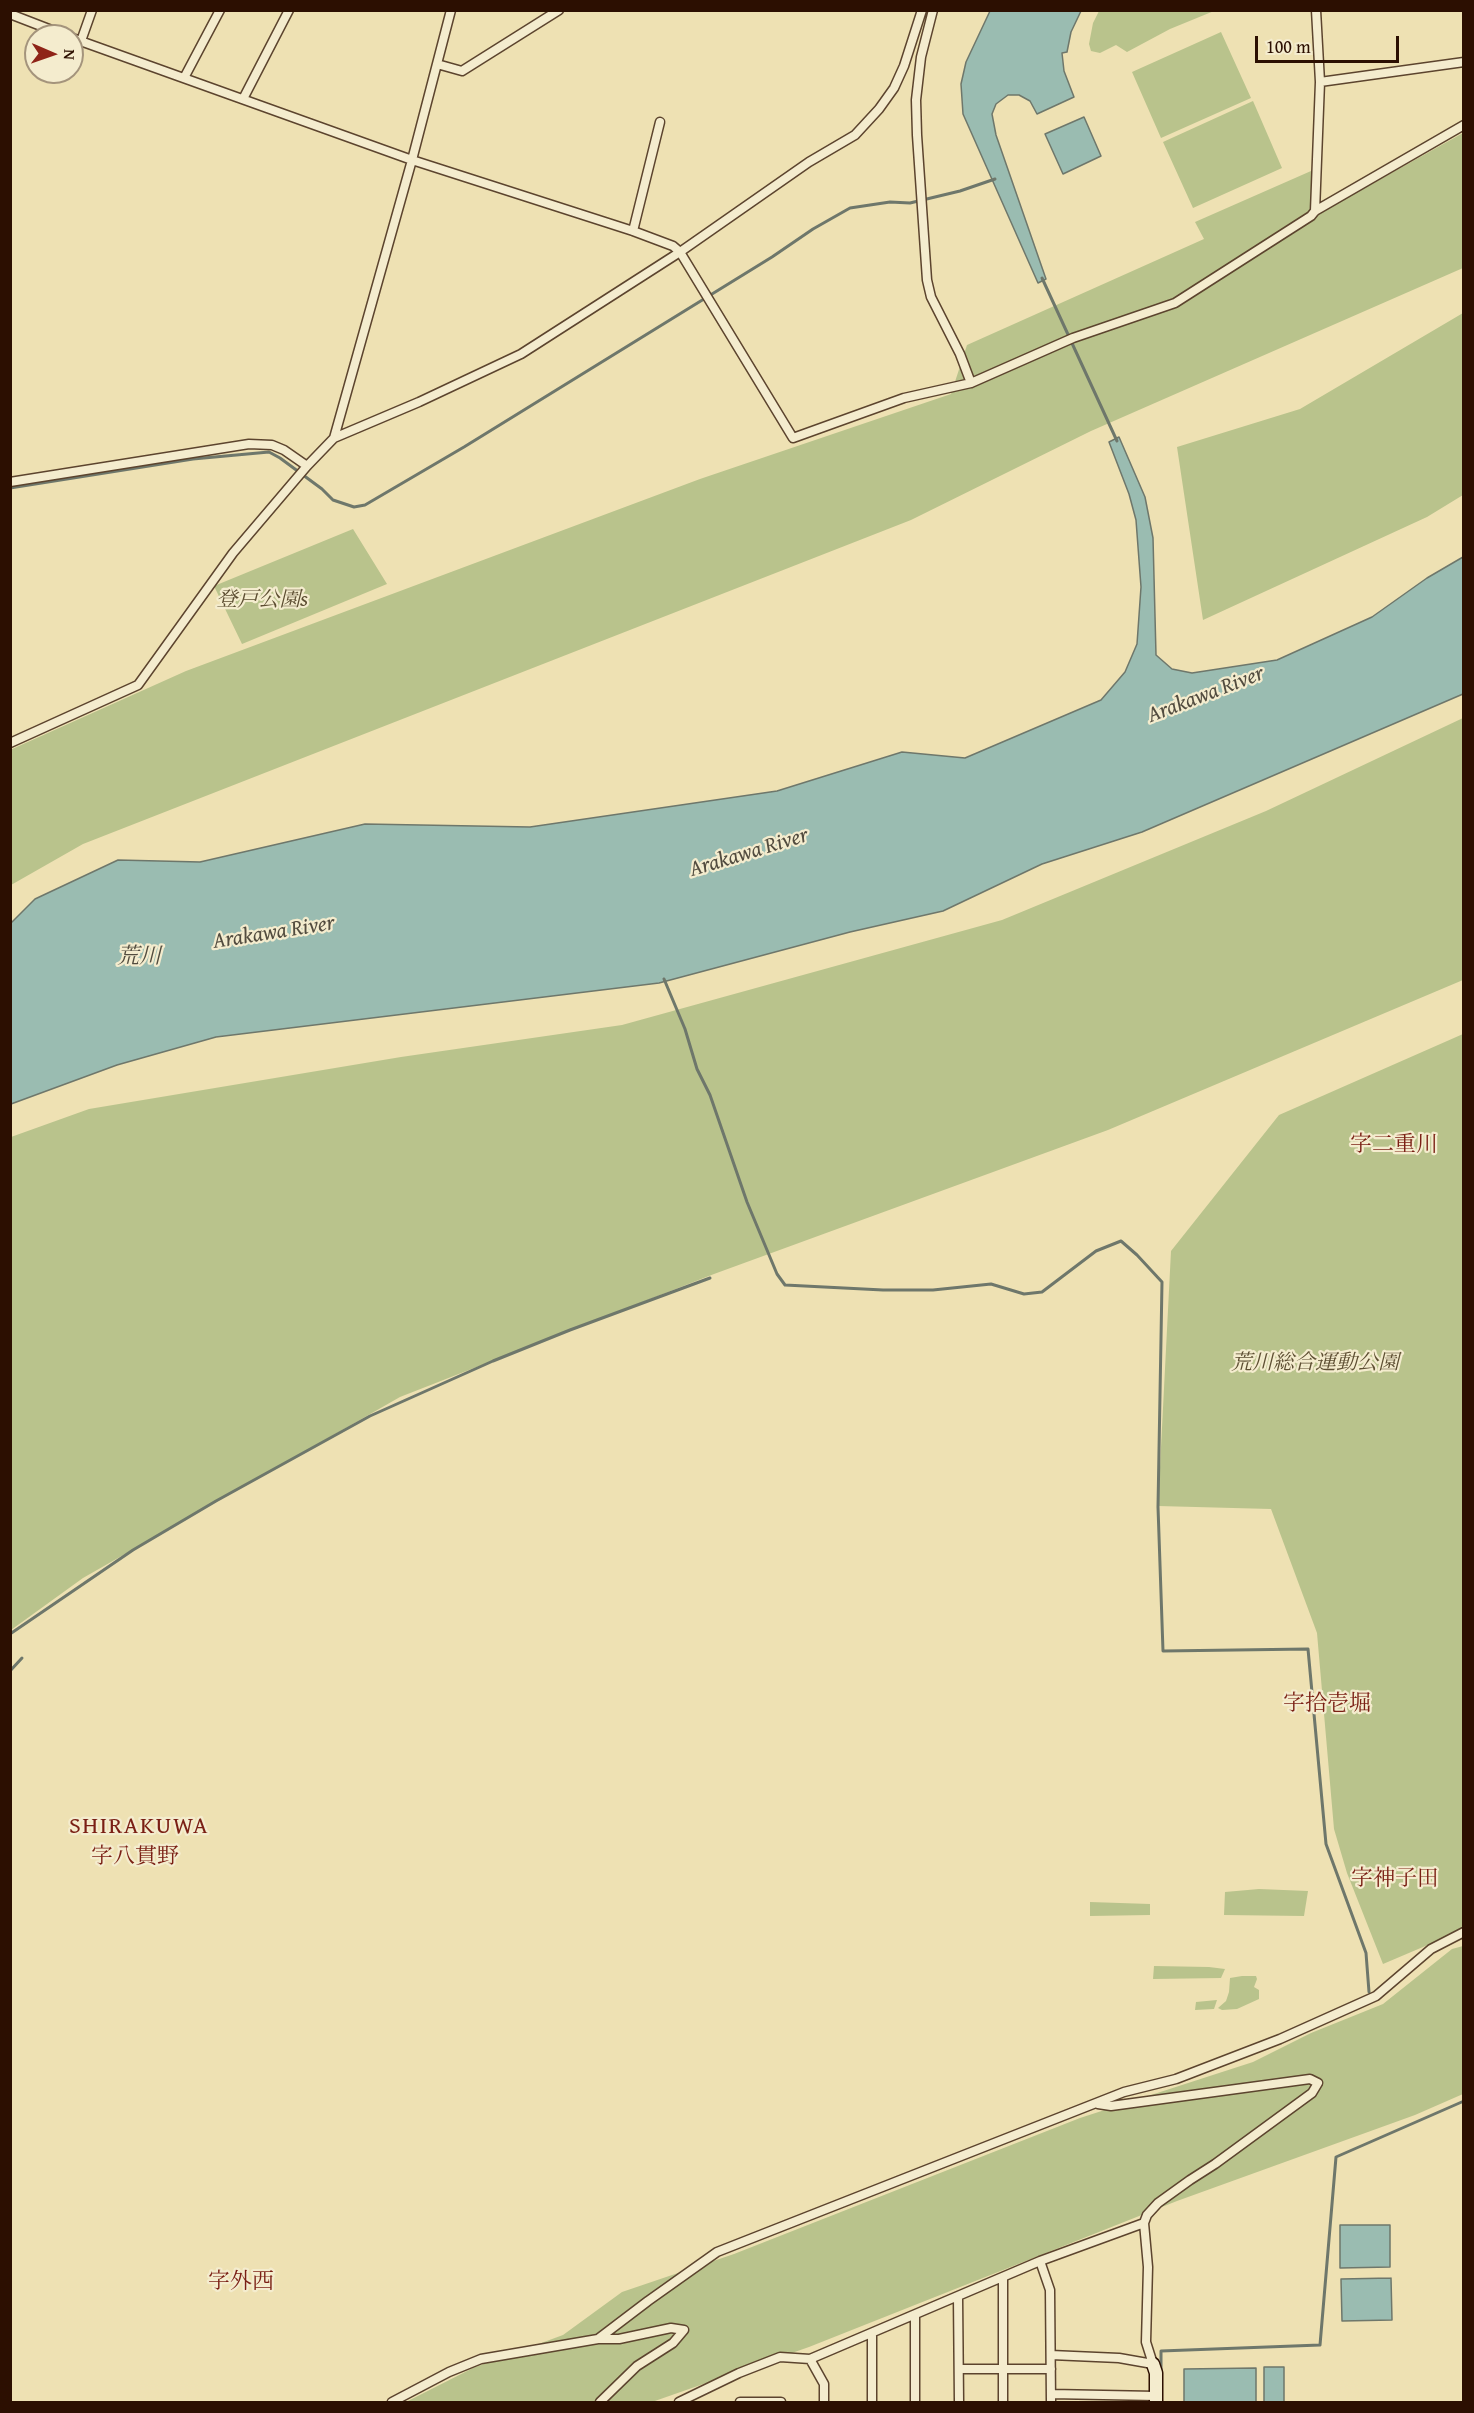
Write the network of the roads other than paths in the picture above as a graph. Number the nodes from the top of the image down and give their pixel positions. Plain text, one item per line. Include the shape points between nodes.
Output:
1 (92, 10) edge
2 (220, 10) edge
3 (290, 10) edge
4 (451, 10) edge
5 (559, 10) edge
6 (922, 10) edge
7 (933, 10) edge
8 (1316, 10) edge
9 (10, 14) edge
10 (36, 24) edge
11 (84, 24) edge
12 (84, 42) edge
13 (1464, 62) edge
14 (437, 64) junction
15 (184, 78) junction
16 (1320, 82) junction
17 (243, 99) junction
18 (660, 122) dead end
19 (1464, 125) edge
20 (412, 160) junction
21 (1315, 211) junction
22 (633, 231) junction
23 (680, 252) junction
24 (971, 383) junction
25 (334, 438) junction
26 (307, 466) junction
27 (10, 482) edge
28 (10, 743) edge
29 (1464, 1932) edge
30 (1097, 2104) junction
31 (1144, 2223) junction
32 (1040, 2261) junction
33 (1003, 2277) junction
34 (958, 2297) junction
35 (915, 2315) junction
36 (872, 2333) junction
37 (598, 2339) junction
38 (1051, 2355) junction
39 (810, 2359) junction
40 (1153, 2364) junction
41 (959, 2369) junction
42 (1003, 2369) junction
43 (1051, 2369) junction
44 (1051, 2398) edge
45 (1097, 2398) edge
46 (1141, 2399) edge
47 (1156, 2399) edge
48 (392, 2403) edge
49 (600, 2403) edge
50 (679, 2403) edge
51 (740, 2403) edge
52 (781, 2403) edge
53 (824, 2403) edge
54 (872, 2403) edge
55 (915, 2403) edge
56 (959, 2403) edge
57 (1004, 2403) edge

1 - 11 street
2 - 15 street
3 - 17 street
4 - 14 street
5 - 14 street via 462,71
6 - 23 street via 894,88 855,135 800,168
7 - 24 street via 921,57 916,100 927,280
8 - 16 street
9 - 10 street
12 - 15 street
13 - 16 street
14 - 20 street
15 - 17 street
16 - 21 street
17 - 20 street
18 - 22 street
19 - 21 street
20 - 22 street
20 - 25 street
21 - 24 street via 1175,303 1073,338
22 - 23 street
23 - 24 street via 793,438 904,398
23 - 25 street via 521,354
25 - 26 street
26 - 27 street via 272,445 249,444
26 - 28 street via 210,583 138,684
29 - 30 street via 1431,1949 1376,1996 1205,2069 1124,2092
30 - 31 street via 1111,2106 1310,2079 1318,2083 1312,2093 1158,2203
30 - 37 street via 717,2252
31 - 32 street
31 - 40 street via 1148,2267 1146,2342
32 - 33 street
32 - 38 street via 1050,2290
33 - 34 street
33 - 42 street
34 - 35 street
34 - 41 street
35 - 36 street
35 - 55 street
36 - 39 street
36 - 54 street
37 - 48 street via 481,2359
37 - 49 street via 619,2339 671,2328 684,2330 673,2343 637,2366
38 - 40 street
38 - 43 street
39 - 50 street via 780,2357
39 - 53 street via 824,2385
40 - 47 street
41 - 42 street
41 - 56 street
42 - 43 street
42 - 57 street
43 - 44 street
44 - 45 street
45 - 46 street
46 - 47 street
51 - 52 street

